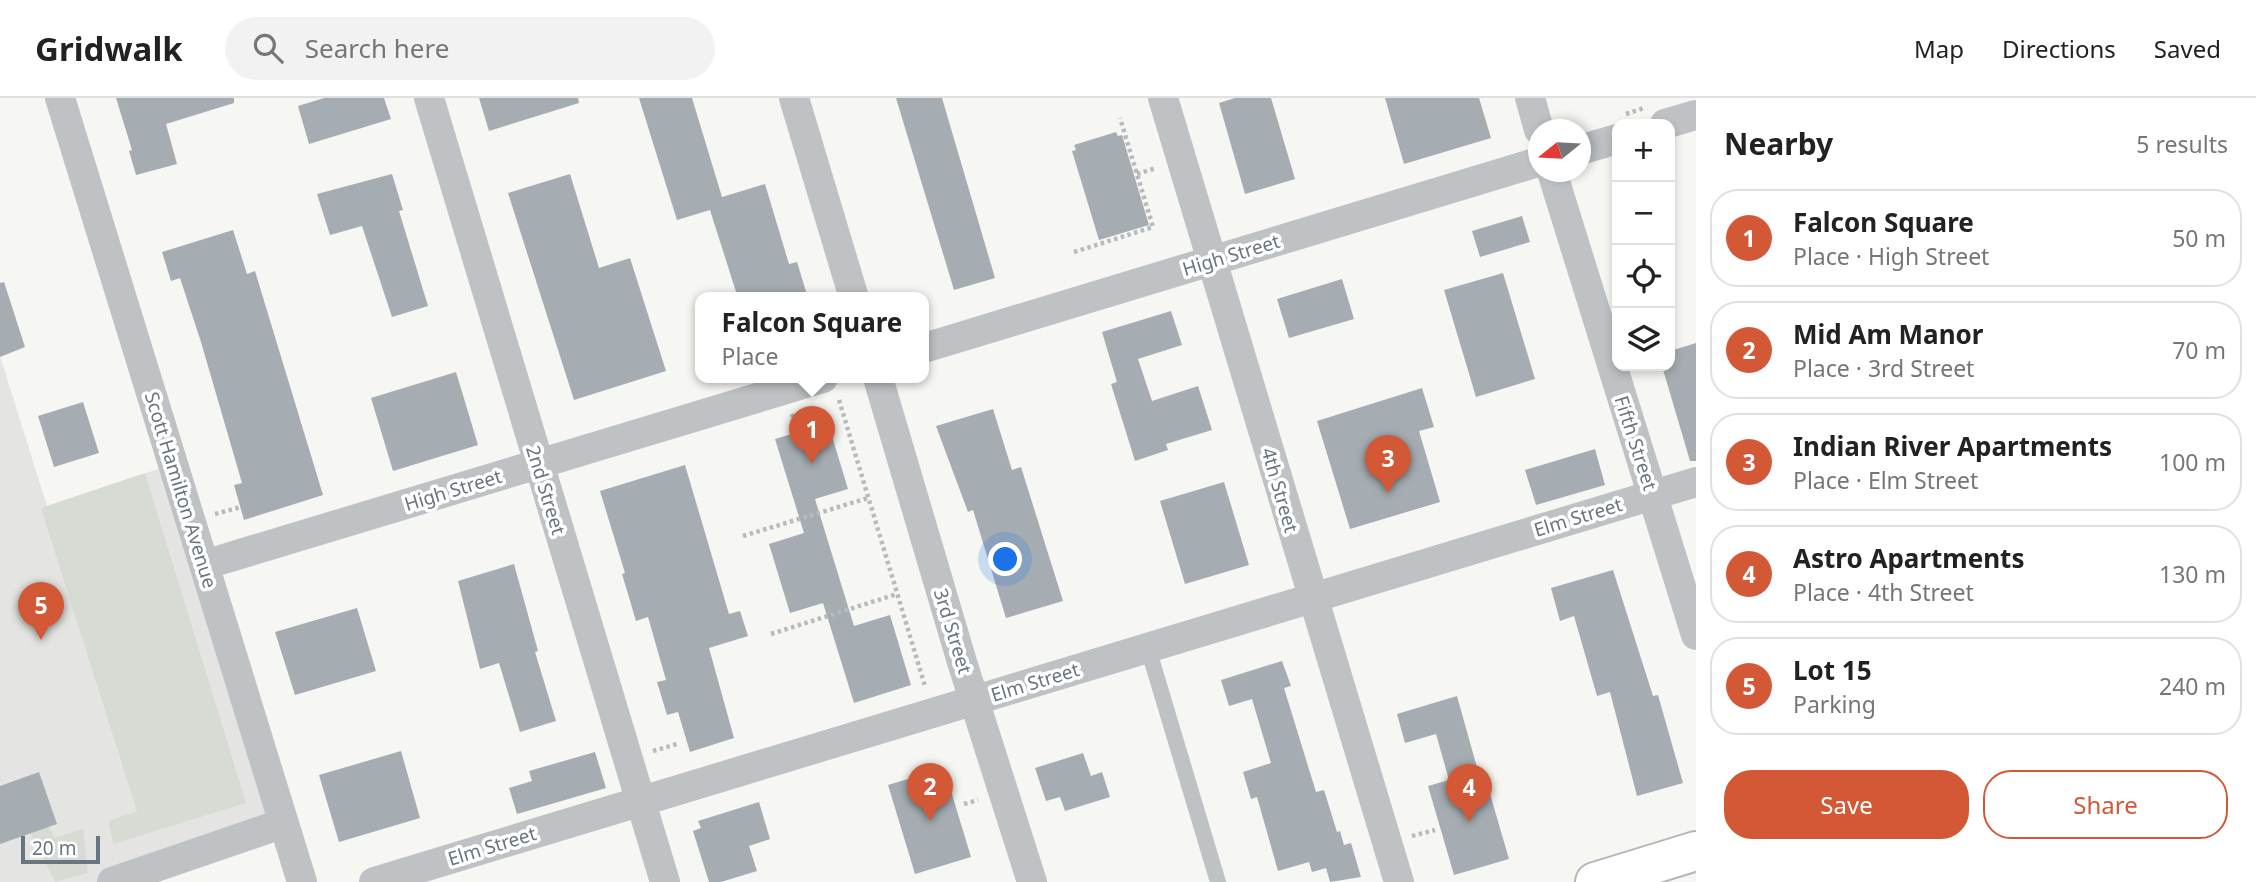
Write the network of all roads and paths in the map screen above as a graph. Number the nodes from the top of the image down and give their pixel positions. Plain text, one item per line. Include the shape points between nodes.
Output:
1 (60, 98) edge
2 (429, 98) edge
3 (794, 98) edge
4 (1163, 98) edge
5 (1530, 98) edge
6 (1696, 115) edge
7 (1119, 118) dead end
8 (1536, 119) edge
9 (1675, 121) edge
10 (1612, 140) edge
11 (1591, 147) edge
12 (1528, 165) edge
13 (1161, 166) dead end
14 (1137, 174) junction
15 (1555, 182) edge
16 (1074, 252) dead end
17 (1213, 261) junction
18 (852, 292) edge
19 (929, 346) edge
20 (879, 383) edge
21 (830, 387) edge
22 (791, 410) dead end
23 (798, 432) dead end
24 (538, 464) junction
25 (1696, 482) edge
26 (1653, 495) junction
27 (868, 498) junction
28 (241, 507) dead end
29 (215, 514) dead end
30 (743, 536) dead end
31 (204, 565) junction
32 (897, 594) junction
33 (1312, 598) junction
34 (771, 634) dead end
35 (1696, 635) edge
36 (1147, 648) junction
37 (926, 691) dead end
38 (974, 700) junction
39 (677, 744) dead end
40 (645, 753) dead end
41 (978, 800) dead end
42 (641, 801) junction
43 (964, 804) dead end
44 (284, 823) junction
45 (1434, 830) dead end
46 (1408, 837) dead end
47 (1696, 851) edge
48 (112, 882) edge
49 (302, 882) edge
50 (374, 882) edge
51 (665, 882) edge
52 (1032, 882) edge
53 (1218, 882) edge
54 (1399, 882) edge
55 (1595, 882) edge

1 - 31 street, Scott Hamilton Avenue
2 - 24 street, 2nd Street
3 - 18 street
4 - 17 street, 4th Street
5 - 8 street
6 - 9 street
7 - 14 path
10 - 11 street
12 - 17 street, High Street
13 - 14 path
14 - 16 path via 1153,227
15 - 26 street, Fifth Street
17 - 19 street, High Street
17 - 33 street, 4th Street
20 - 38 street, 3rd Street
21 - 24 street, High Street
21 - 27 path
22 - 23 path
24 - 31 street, High Street
24 - 42 street, 2nd Street
25 - 26 street, Elm Street
26 - 33 street, Elm Street
26 - 35 street, Fifth Street
27 - 30 path
27 - 32 path
28 - 29 path
31 - 44 street, Scott Hamilton Avenue
32 - 34 path
32 - 37 path
33 - 36 street, Elm Street
33 - 54 street, 4th Street
36 - 38 street, Elm Street
36 - 53 lane
38 - 42 street, Elm Street
38 - 52 street, 3rd Street
39 - 40 path
41 - 43 path
42 - 50 street, Elm Street
42 - 51 street, 2nd Street
44 - 48 street
44 - 49 street, Scott Hamilton Avenue
45 - 46 path
47 - 55 street

